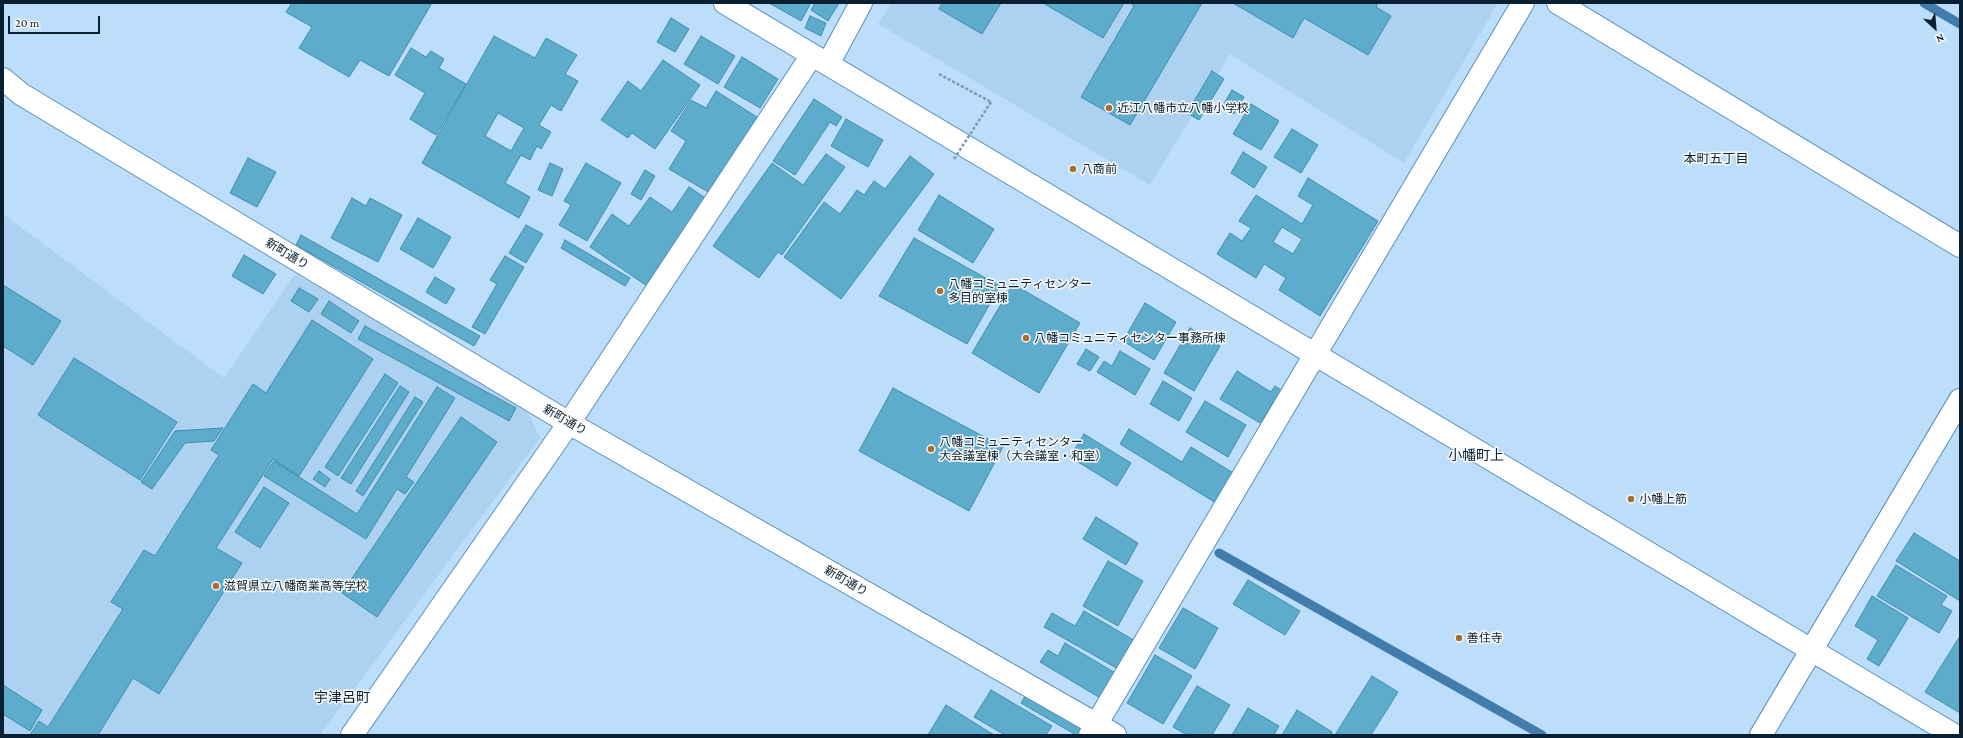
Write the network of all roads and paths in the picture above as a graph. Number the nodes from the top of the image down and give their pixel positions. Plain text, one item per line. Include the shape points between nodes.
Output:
1 (725, 3) edge
2 (861, 3) edge
3 (1523, 3) edge
4 (1558, 3) edge
5 (820, 59) junction
6 (939, 74) dead end
7 (3, 79) edge
8 (954, 159) dead end
9 (1960, 246) edge
10 (1316, 354) junction
11 (1960, 400) edge
12 (569, 423) junction
13 (1812, 650) junction
14 (359, 732) edge
15 (1101, 732) edge
16 (1762, 735) edge
17 (1954, 735) edge

1 - 5 street
2 - 5 street
3 - 10 street
4 - 9 street
5 - 10 street
5 - 12 street
6 - 8 path, bridge via 991,102
7 - 12 street, 新町通り via 21,94
10 - 13 street
10 - 15 street
11 - 13 street
12 - 14 street
12 - 15 street, 新町通り
13 - 16 street
13 - 17 street

